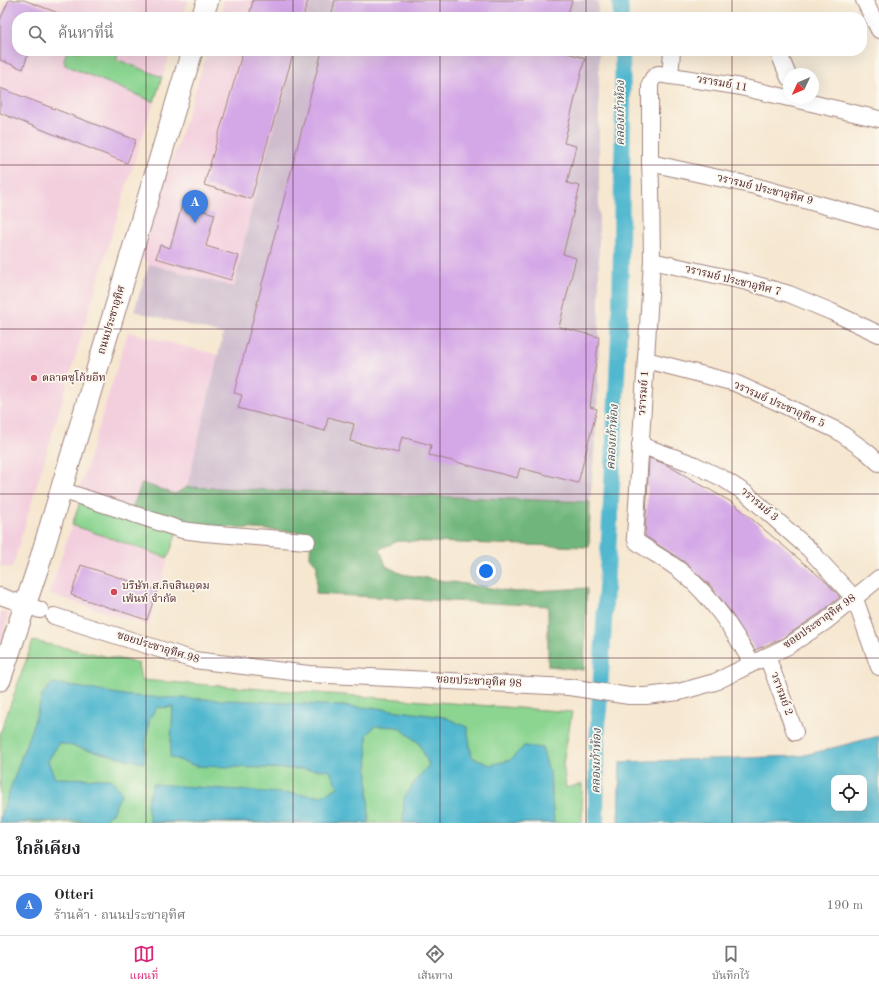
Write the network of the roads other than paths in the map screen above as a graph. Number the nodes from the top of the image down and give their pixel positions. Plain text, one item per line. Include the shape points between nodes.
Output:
1 (208, 0) edge
2 (864, 0) edge
3 (204, 12) edge
4 (879, 30) edge
5 (191, 56) edge
6 (670, 56) edge
7 (780, 56) edge
8 (785, 68) edge
9 (662, 76) junction
10 (783, 96) edge
11 (815, 104) edge
12 (879, 119) edge
13 (650, 163) junction
14 (879, 221) edge
15 (652, 261) junction
16 (879, 334) edge
17 (646, 360) junction
18 (640, 445) junction
19 (879, 463) edge
20 (61, 490) junction
21 (306, 541) dead end
22 (879, 578) edge
23 (0, 596) edge
24 (855, 599) junction
25 (40, 610) junction
26 (767, 656) junction
27 (752, 663) junction
28 (879, 667) edge
29 (0, 680) edge
30 (795, 732) dead end

1 - 3 main road
2 - 4 street
5 - 20 main road, ถนนประชาอุทิศ
6 - 9 street, วรารมย์ 1
7 - 8 street
9 - 10 street, วรารมย์ 11 via 736,86
9 - 13 street, วรารมย์ 1 via 650,84
11 - 12 street, วรารมย์ 11
13 - 14 street, วรารมย์ ประชาอุทิศ 9 via 755,186
13 - 15 street, วรารมย์ 1
15 - 16 street, วรารมย์ ประชาอุทิศ 7 via 788,294
15 - 17 street, วรารมย์ 1
17 - 18 street, วรารมย์ 1
17 - 19 street, วรารมย์ ประชาอุทิศ 5 via 735,384 775,401 838,431
18 - 24 street, วรารมย์ 3 via 693,464 747,494 809,549
18 - 27 street, วรารมย์ 1 via 635,537 637,542 670,563 704,592 733,630
20 - 21 street via 182,530
20 - 25 main road, ถนนประชาอุทิศ via 39,564
22 - 24 street, ซอยประชาอุทิศ 98
23 - 25 street, ซอยประชาอุทิศ 98
24 - 26 street, ซอยประชาอุทิศ 98 via 825,622
24 - 28 street
25 - 27 street, ซอยประชาอุทิศ 98 via 194,660 309,674 569,687 646,696 679,692 715,682
25 - 29 main road, ถนนประชาอุทิศ
26 - 27 street, ซอยประชาอุทิศ 98
26 - 30 street, วรารมย์ 2

